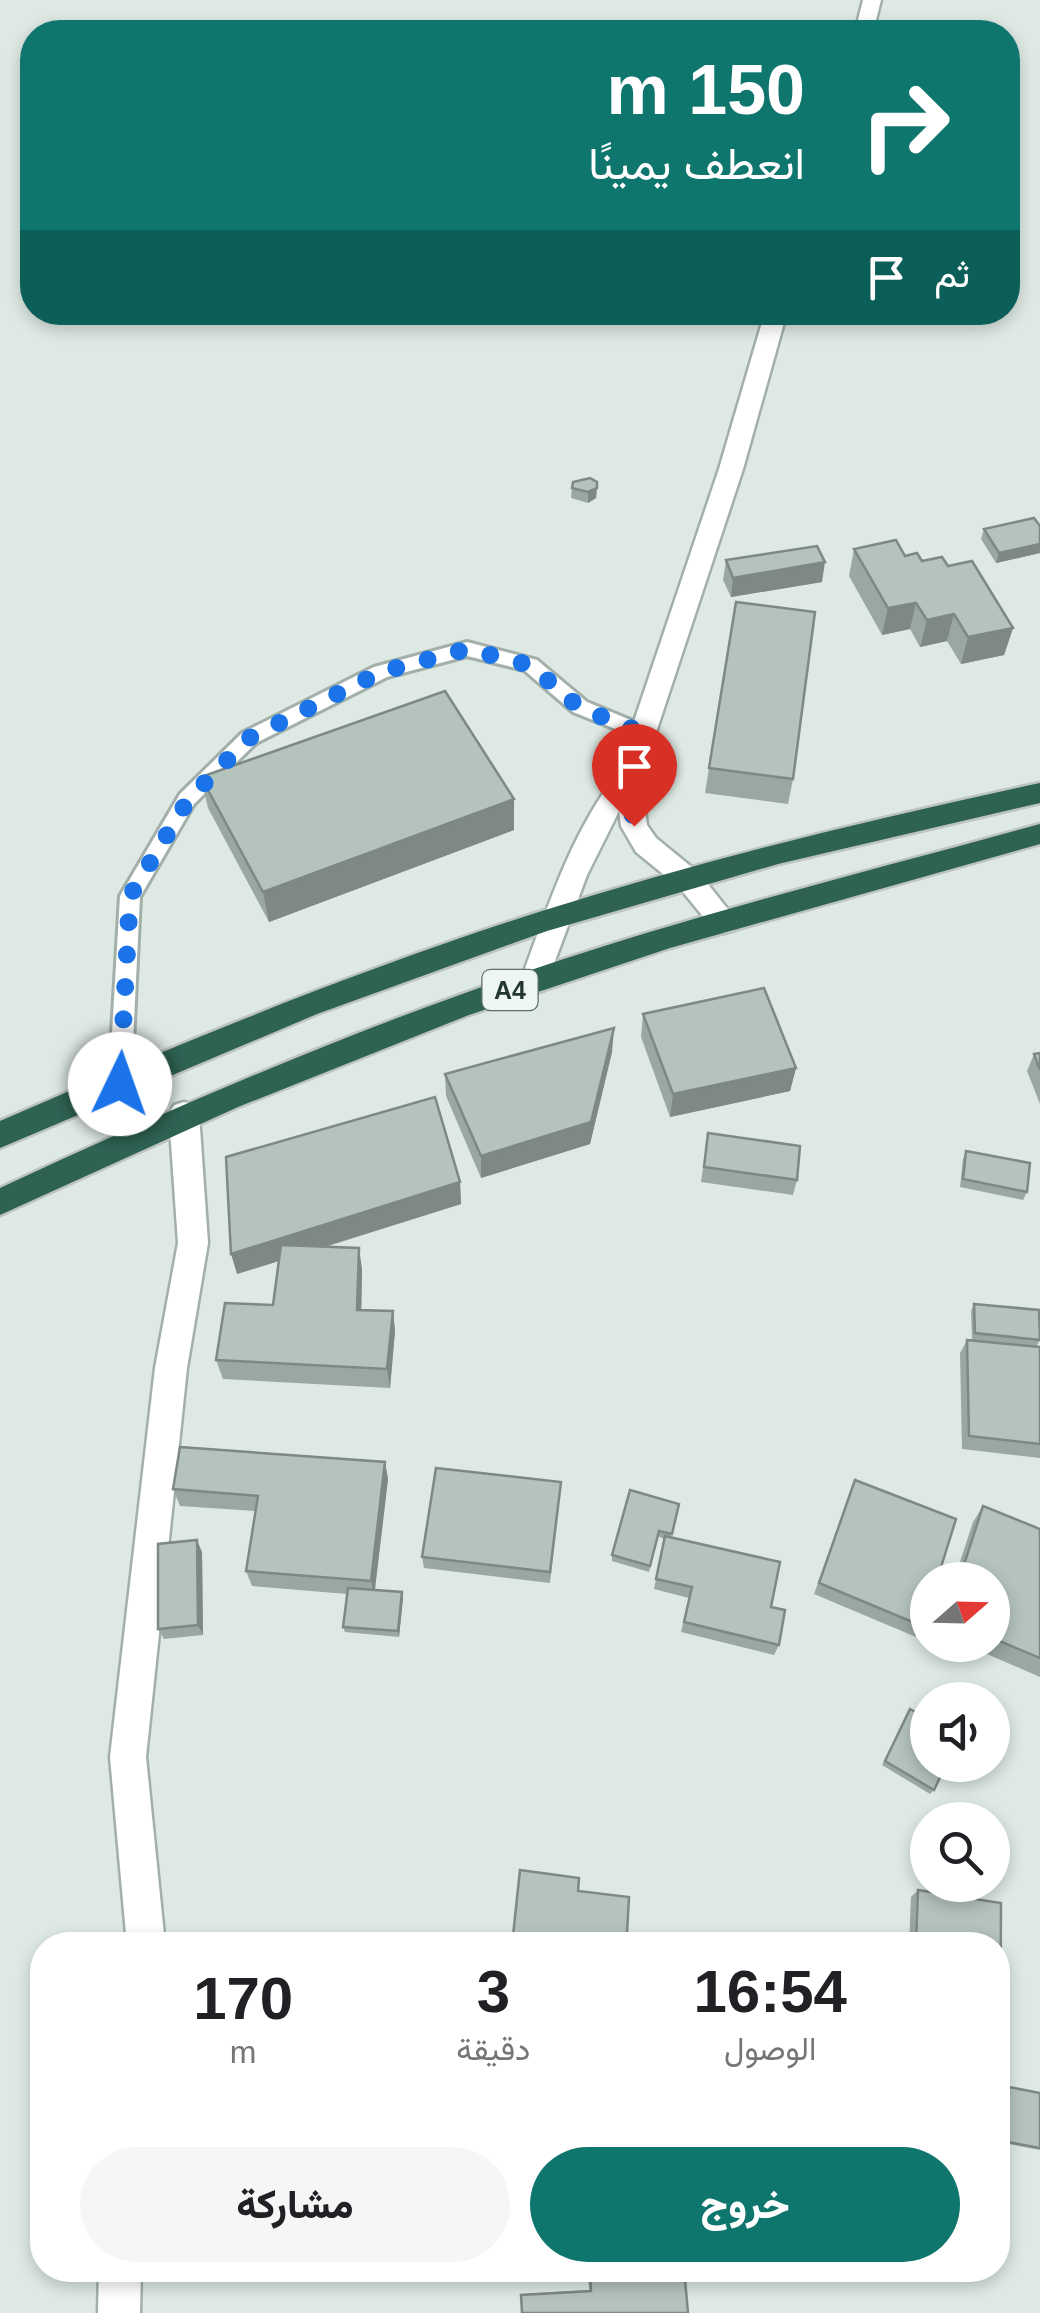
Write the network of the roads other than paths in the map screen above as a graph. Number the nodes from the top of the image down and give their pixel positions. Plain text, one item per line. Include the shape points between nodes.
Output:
1 (772, 325) edge
2 (643, 733) junction
3 (628, 778) junction
4 (1040, 793) edge
5 (1040, 834) edge
6 (689, 880) junction
7 (559, 918) junction
8 (724, 922) junction
9 (534, 982) junction
10 (120, 1084) junction
11 (184, 1114) junction
12 (0, 1135) edge
13 (0, 1202) edge
14 (145, 1932) edge
15 (120, 2282) edge
16 (120, 2313) edge

1 - 2 street
2 - 3 street
2 - 10 lane via 580,708 530,665 467,649 381,672 249,738 188,800 130,896
3 - 6 street via 634,826 646,845
3 - 7 street via 601,810 581,850
4 - 6 highway, A4 via 882,827
5 - 8 highway, A4
6 - 7 highway, A4
6 - 8 street
7 - 9 street
7 - 10 highway, A4 via 308,1005
8 - 9 highway, A4
9 - 11 highway, A4
10 - 12 highway, A4
11 - 13 highway, A4
11 - 14 street via 193,1243 171,1368 128,1757
15 - 16 street

